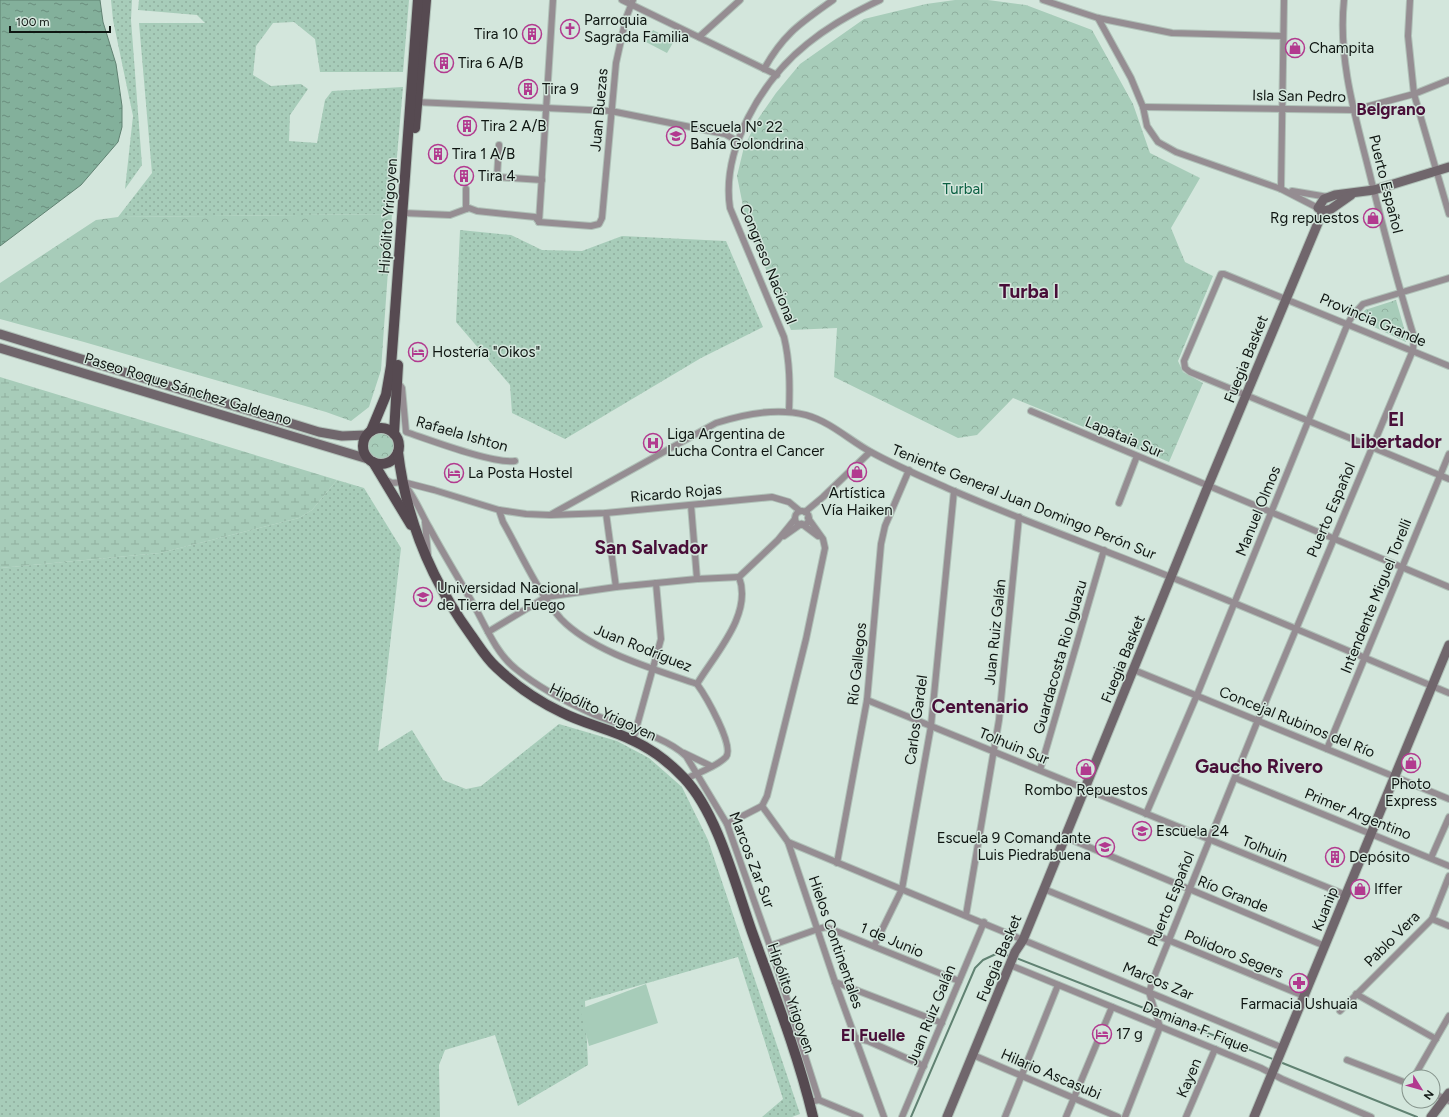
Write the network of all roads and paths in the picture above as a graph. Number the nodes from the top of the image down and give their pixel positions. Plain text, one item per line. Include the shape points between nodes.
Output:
1 (418, 0) edge
2 (426, 0) edge
3 (553, 0) edge
4 (622, 0) edge
5 (740, 0) edge
6 (833, 0) edge
7 (880, 0) edge
8 (1043, 0) edge
9 (1284, 0) edge
10 (1344, 0) edge
11 (1410, 0) edge
12 (631, 2) edge
13 (1098, 18) junction
14 (1283, 36) junction
15 (699, 37) junction
16 (764, 68) junction
17 (777, 75) junction
18 (1449, 80) edge
19 (1414, 94) junction
20 (414, 102) junction
21 (546, 106) junction
22 (1143, 107) junction
23 (1284, 109) junction
24 (1354, 110) junction
25 (611, 111) junction
26 (737, 140) junction
27 (499, 145) dead end
28 (1449, 167) edge
29 (1437, 170) junction
30 (542, 180) junction
31 (466, 189) dead end
32 (1281, 189) junction
33 (1374, 190) junction
34 (1354, 194) junction
35 (1329, 197) junction
36 (1333, 206) junction
37 (468, 209) junction
38 (1320, 209) junction
39 (407, 214) junction
40 (1449, 214) edge
41 (539, 222) junction
42 (1449, 278) edge
43 (1400, 292) junction
44 (1286, 298) junction
45 (1348, 323) junction
46 (0, 334) edge
47 (0, 348) edge
48 (1413, 350) junction
49 (1449, 366) edge
50 (396, 380) junction
51 (186, 391) junction
52 (1246, 396) junction
53 (183, 402) junction
54 (789, 412) junction
55 (1030, 412) dead end
56 (1308, 422) junction
57 (406, 432) junction
58 (369, 433) junction
59 (395, 435) junction
60 (1371, 448) junction
61 (398, 452) junction
62 (870, 452) junction
63 (1449, 454) edge
64 (1137, 456) junction
65 (370, 460) junction
66 (515, 461) dead end
67 (909, 470) junction
68 (1440, 475) junction
69 (381, 478) junction
70 (1449, 479) edge
71 (403, 482) junction
72 (1208, 486) junction
73 (426, 488) junction
74 (954, 491) junction
75 (416, 499) junction
76 (1119, 503) dead end
77 (691, 505) junction
78 (499, 510) junction
79 (1271, 512) junction
80 (606, 513) junction
81 (805, 514) junction
82 (550, 515) junction
83 (1019, 517) junction
84 (424, 519) junction
85 (795, 519) junction
86 (802, 524) junction
87 (415, 532) junction
88 (823, 539) junction
89 (1334, 539) junction
90 (778, 540) junction
91 (1104, 550) junction
92 (430, 566) junction
93 (1401, 567) junction
94 (739, 577) junction
95 (1172, 577) junction
96 (697, 579) junction
97 (656, 583) junction
98 (616, 587) junction
99 (1449, 587) edge
100 (546, 597) junction
101 (1234, 603) junction
102 (1296, 629) junction
103 (488, 632) junction
104 (1449, 645) edge
105 (1364, 657) junction
106 (653, 668) junction
107 (1134, 670) junction
108 (697, 684) junction
109 (1432, 686) junction
110 (1449, 693) edge
111 (1197, 695) junction
112 (867, 700) junction
113 (1258, 720) junction
114 (931, 726) junction
115 (635, 729) junction
116 (633, 740) junction
117 (1327, 749) junction
118 (681, 751) junction
119 (995, 751) junction
120 (711, 766) junction
121 (1040, 770) junction
122 (697, 773) junction
123 (1395, 776) junction
124 (1235, 778) junction
125 (685, 779) junction
126 (1085, 790) junction
127 (1449, 799) edge
128 (762, 806) junction
129 (1146, 814) junction
130 (1449, 817) edge
131 (727, 824) junction
132 (1371, 834) junction
133 (1065, 838) junction
134 (1209, 840) junction
135 (788, 842) junction
136 (1431, 858) junction
137 (837, 863) junction
138 (1449, 866) edge
139 (1449, 876) edge
140 (902, 889) junction
141 (1044, 889) junction
142 (1189, 890) junction
143 (1346, 896) junction
144 (966, 915) junction
145 (1432, 919) junction
146 (984, 922) junction
147 (1449, 926) edge
148 (818, 929) junction
149 (1023, 940) junction
150 (1168, 941) junction
151 (770, 946) junction
152 (874, 946) junction
153 (1325, 946) junction
154 (1010, 965) junction
155 (959, 981) junction
156 (836, 982) junction
157 (1058, 985) junction
158 (1149, 992) junction
159 (1356, 994) junction
160 (1304, 996) junction
161 (1112, 1006) junction
162 (1340, 1011) dead end
163 (1449, 1016) edge
164 (942, 1023) junction
165 (1160, 1027) junction
166 (856, 1038) junction
167 (1436, 1039) junction
168 (1215, 1050) junction
169 (1281, 1051) junction
170 (973, 1055) junction
171 (1347, 1060) dead end
172 (924, 1066) junction
173 (1419, 1069) edge
174 (1274, 1071) junction
175 (1022, 1076) junction
176 (1401, 1081) edge
177 (1447, 1098) edge
178 (1074, 1099) junction
179 (814, 1101) junction
180 (1431, 1116) edge
181 (813, 1117) edge
182 (860, 1117) edge
183 (884, 1117) edge
184 (902, 1117) edge
185 (947, 1117) edge
186 (1006, 1117) edge
187 (1066, 1117) edge
188 (1118, 1117) edge
189 (1125, 1117) edge
190 (1186, 1117) edge
191 (1254, 1117) edge
192 (1371, 1117) edge

1 - 20 main road, Hipólito Yrigoyen
2 - 20 main road, Hipólito Yrigoyen
3 - 21 street
4 - 12 street
5 - 15 street
6 - 16 street via 791,30
7 - 17 street, Congreso Nacional via 830,26 806,45
8 - 13 street
9 - 14 street
10 - 24 street, Puerto Español via 1343,56
11 - 19 street via 1408,36
12 - 15 street
12 - 25 street, Juan Buezas via 616,63
13 - 14 street via 1172,33
13 - 22 street via 1131,78
14 - 23 street
15 - 16 street
16 - 17 street
17 - 26 street, Congreso Nacional via 753,109
18 - 19 street, Isla San Pedro
19 - 24 street, Isla San Pedro
19 - 29 street
20 - 21 street
20 - 39 main road, Hipólito Yrigoyen
21 - 25 street
21 - 30 street
22 - 23 street, Isla San Pedro
22 - 32 street via 1152,136 1166,147
23 - 24 street, Isla San Pedro
23 - 32 street
24 - 33 street, Puerto Español
25 - 26 street via 724,134
25 - 41 street, Juan Buezas via 600,224 591,226
26 - 54 street, Congreso Nacional via 728,181 730,208 784,336 790,373
27 - 30 street via 497,177
28 - 29 main road
29 - 33 main road
29 - 40 street
30 - 41 street
31 - 37 street
32 - 35 street
32 - 38 street
33 - 34 main road
33 - 43 street, Puerto Español
34 - 35 main road
34 - 36 main road
35 - 36 main road via 1333,199
35 - 38 main road, Fuegia Basket via 1322,202
36 - 38 main road via 1327,211
37 - 39 street via 450,215
37 - 41 street via 535,217
38 - 44 main road, Fuegia Basket
39 - 50 main road, Hipólito Yrigoyen
39 - 58 main road, Hipólito Yrigoyen via 386,395
42 - 43 street, Manuel Olmos
43 - 45 street, Manuel Olmos via 1363,304
43 - 48 street, Puerto Español via 1414,337
44 - 45 street, Provincia Grande
44 - 52 main road, Fuegia Basket
44 - 52 street, Provincia Grande via 1221,274 1184,361 1185,368 1190,372
45 - 48 street, Provincia Grande
45 - 56 street, Manuel Olmos
46 - 51 main road, Paseo Roque Sánchez Galdeano
47 - 53 main road, Paseo Roque Sánchez Galdeano
48 - 49 street, Provincia Grande
48 - 60 street, Puerto Español
50 - 57 street, Rafaela Ishton via 402,388
50 - 59 main road, Hipólito Yrigoyen
51 - 53 main road
51 - 58 main road, Paseo Roque Sánchez Galdeano via 319,432 342,436
52 - 56 street
52 - 72 main road, Fuegia Basket
53 - 65 main road, Paseo Roque Sánchez Galdeano
54 - 62 street, Teniente General Juan Domingo Perón Sur via 820,420
54 - 82 street, Teniente General Juan Domingo Perón Sur via 756,413 716,423
55 - 64 street, Lapataia Sur
56 - 60 street
56 - 79 street, Manuel Olmos
57 - 59 street
57 - 66 street, Rafaela Ishton via 488,458
58 - 59 main road via 381,428
58 - 65 main road via 363,450
59 - 61 main road
60 - 68 street
60 - 89 street, Puerto Español
61 - 65 main road via 385,464
61 - 71 main road, Hipólito Yrigoyen
62 - 67 street, Teniente General Juan Domingo Perón Sur
62 - 81 street
63 - 68 street, Intendente Miguel Torelli
64 - 72 street, Lapataia Sur
64 - 76 street
65 - 69 main road, Hipólito Yrigoyen
67 - 74 street, Teniente General Juan Domingo Perón Sur
67 - 112 street, Río Gallegos via 885,526 881,544
68 - 70 street
68 - 93 street, Intendente Miguel Torelli
69 - 71 street
69 - 87 main road, Hipólito Yrigoyen
71 - 73 street
71 - 75 street, Marcos Zar Sur
71 - 87 main road, Hipólito Yrigoyen
72 - 79 street, Lapataia Sur
72 - 95 main road, Fuegia Basket
73 - 75 street via 418,493
73 - 78 street
74 - 83 street, Teniente General Juan Domingo Perón Sur
74 - 114 street, Carlos Gardel
75 - 84 street, Marcos Zar Sur
77 - 80 street, Ricardo Rojas
77 - 81 street, Ricardo Rojas via 772,497 789,502
77 - 96 street
78 - 82 street
78 - 100 street, Juan Rodríguez via 503,522
79 - 89 street, Lapataia Sur
79 - 101 street, Manuel Olmos
80 - 82 street, Ricardo Rojas
80 - 98 street
81 - 85 street via 796,515
81 - 86 street via 807,522
81 - 88 street
83 - 91 street, Teniente General Juan Domingo Perón Sur
83 - 119 street, Juan Ruiz Galán
84 - 92 street
84 - 103 street, Marcos Zar Sur
85 - 86 street
85 - 90 street
86 - 88 street
86 - 90 street
87 - 92 main road, Hipólito Yrigoyen
88 - 128 street via 825,548 806,639 767,796
89 - 93 street, Lapataia Sur
89 - 102 street, Puerto Español
90 - 94 street
91 - 95 street, Teniente General Juan Domingo Perón Sur
91 - 121 street, Guardacosta Rio Iguazu
92 - 116 main road, Hipólito Yrigoyen via 465,627 495,666 506,676 561,713
93 - 99 street, Lapataia Sur
93 - 105 street, Intendente Miguel Torelli
94 - 96 street
94 - 108 street via 743,596 738,617
95 - 101 street, Teniente General Juan Domingo Perón Sur
95 - 107 main road, Fuegia Basket
96 - 97 street
97 - 98 street
97 - 106 street via 661,639
98 - 100 street
100 - 103 street
100 - 106 street, Juan Rodríguez via 561,618 585,639
101 - 102 street, Teniente General Juan Domingo Perón Sur
101 - 111 street, Manuel Olmos
102 - 105 street, Teniente General Juan Domingo Perón Sur
102 - 113 street, Puerto Español
103 - 115 street, Marcos Zar Sur via 508,662 545,689 580,708
104 - 109 main road, Kuanip
105 - 109 street, Teniente General Juan Domingo Perón Sur
105 - 117 street, Intendente Miguel Torelli
106 - 108 street, Juan Rodríguez
106 - 115 street
107 - 111 street, Concejal Rubinos del Río
107 - 126 main road, Fuegia Basket
108 - 120 street, Juan Rodríguez via 707,697 728,747 726,756
109 - 110 street, Teniente General Juan Domingo Perón Sur
109 - 123 main road, Kuanip
111 - 113 street, Concejal Rubinos del Río
111 - 129 street, Manuel Olmos
112 - 114 street, Tolhuin Sur
112 - 137 street, Río Gallegos
113 - 117 street, Concejal Rubinos del Río
113 - 124 street, Puerto Español
114 - 119 street, Tolhuin Sur
114 - 140 street, Carlos Gardel
115 - 116 street
115 - 118 street, Marcos Zar Sur
116 - 125 main road, Hipólito Yrigoyen via 667,761
117 - 123 street, Concejal Rubinos del Río
118 - 120 street
118 - 122 street, Marcos Zar Sur
119 - 121 street, Tolhuin Sur
119 - 144 street, Juan Ruiz Galán
120 - 122 street, Juan Rodríguez
121 - 126 street, Tolhuin Sur
122 - 125 street, Juan Rodríguez
122 - 131 street, Marcos Zar Sur
123 - 127 street, Concejal Rubinos del Río
123 - 132 main road, Kuanip
124 - 132 street, Primer Argentino
124 - 134 street, Puerto Español
125 - 179 main road, Hipólito Yrigoyen via 702,802 716,829 785,1027
126 - 129 street, Tolhuin
126 - 133 main road, Fuegia Basket
128 - 131 street
128 - 135 street, Marcos Zar Sur
129 - 134 street, Tolhuin
130 - 136 street
131 - 151 street, Marcos Zar Sur
132 - 136 street, Primer Argentino
132 - 143 main road, Kuanip
133 - 141 main road, Fuegia Basket
133 - 142 street, Río Grande
134 - 142 street, Puerto Español
134 - 143 street, Tolhuin
135 - 137 street
135 - 148 street, Hielos Continentales
136 - 138 street, Primer Argentino
137 - 140 street
139 - 145 street, Pablo Vera
140 - 144 street
140 - 152 street, Carlos Gardel
141 - 149 main road, Fuegia Basket
141 - 150 street, Polidoro Segers
142 - 150 street, Puerto Español
142 - 153 street, Río Grande
143 - 153 main road, Kuanip
144 - 146 street
145 - 147 street
145 - 159 street, Pablo Vera
146 - 149 street
146 - 155 street, Juan Ruiz Galán
148 - 151 street, 1 de Junio
148 - 152 street, 1 de Junio via 832,928
148 - 156 street, Hielos Continentales
149 - 154 main road, Fuegia Basket
149 - 158 street, Marcos Zar
150 - 158 street, Puerto Español
150 - 160 street, Polidoro Segers
151 - 179 street, Marcos Zar Sur
152 - 155 street, 1 de Junio
153 - 160 main road, Kuanip
154 - 157 street, Damiana F. Fique
154 - 170 main road, Fuegia Basket
155 - 164 street, Juan Ruiz Galán
156 - 164 street
156 - 166 street, Hielos Continentales
157 - 161 street, Damiana F. Fique
157 - 175 street
158 - 165 street
158 - 169 street, Marcos Zar
159 - 162 street, Pablo Vera
159 - 167 street
160 - 169 main road, Kuanip
161 - 165 street, Damiana F. Fique
161 - 178 street
163 - 167 street
164 - 172 street, Juan Ruiz Galán
165 - 168 street, Damiana F. Fique
165 - 189 street
166 - 172 street
166 - 183 street, Hielos Continentales
167 - 173 street
168 - 174 street, Damiana F. Fique
168 - 190 street, Kayen
169 - 174 main road, Kuanip
170 - 175 street, Hilario Ascasubi
170 - 185 main road, Fuegia Basket
171 - 176 street
172 - 184 street, Juan Ruiz Galán
174 - 191 main road, Kuanip
174 - 192 street, Damiana F. Fique
175 - 178 street, Hilario Ascasubi
175 - 186 street
177 - 180 main road
178 - 187 street
178 - 188 street, Hilario Ascasubi
179 - 181 main road, Hipólito Yrigoyen
179 - 182 street

